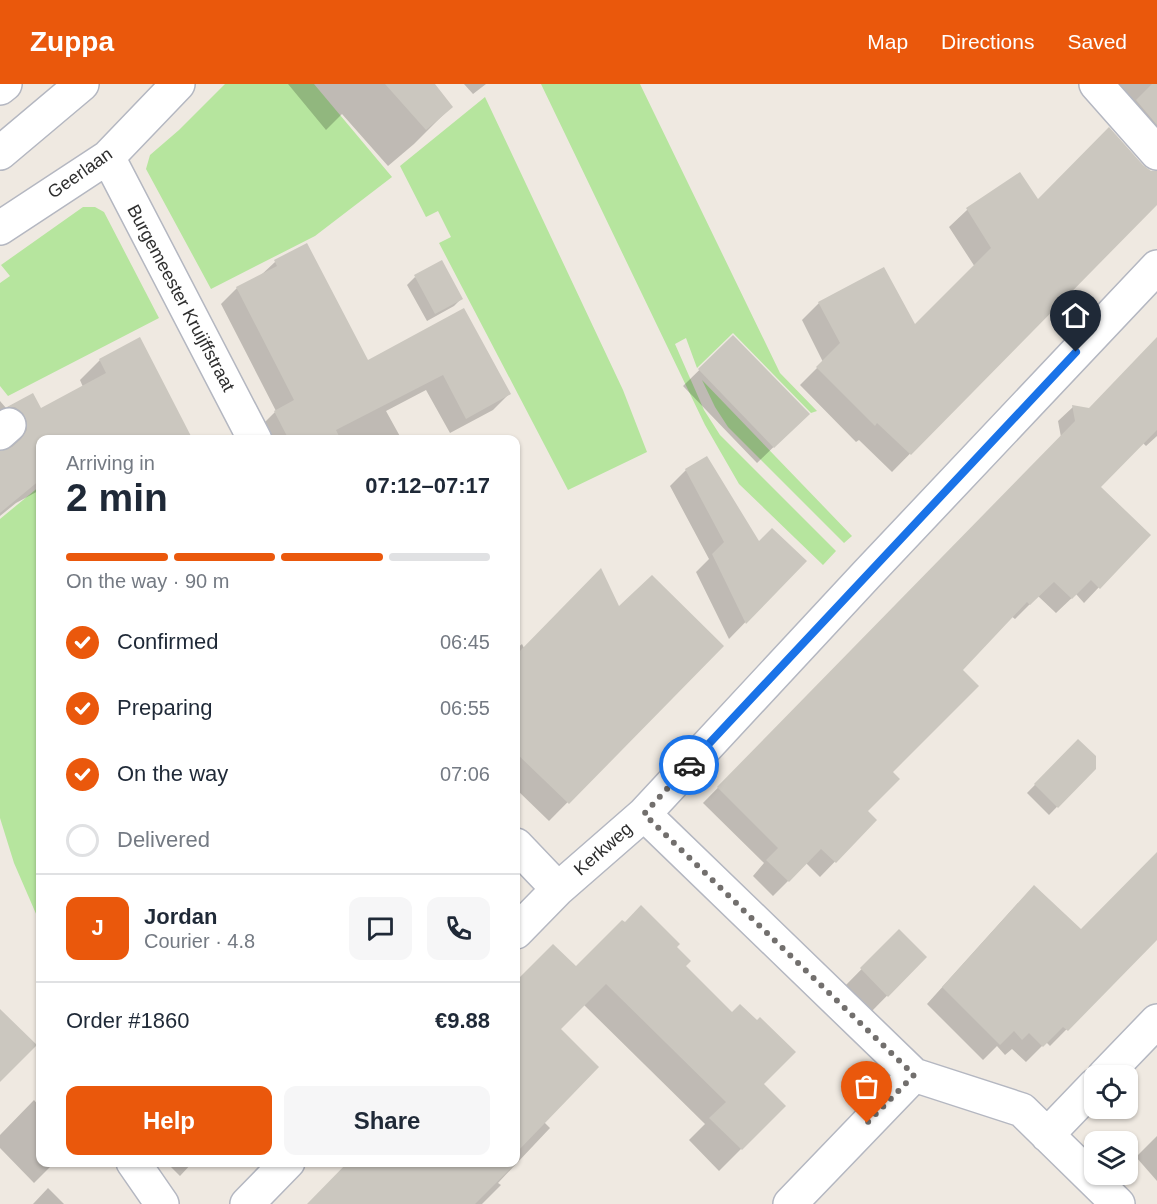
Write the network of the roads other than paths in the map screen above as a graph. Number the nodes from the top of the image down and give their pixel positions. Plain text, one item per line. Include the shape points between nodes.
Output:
1 (5, 84) edge
2 (82, 84) edge
3 (178, 84) edge
4 (1096, 84) edge
5 (0, 88) edge
6 (0, 153) edge
7 (1157, 153) edge
8 (108, 157) junction
9 (0, 228) edge
10 (1157, 267) edge
11 (252, 435) edge
12 (644, 814) junction
13 (520, 849) edge
14 (558, 889) junction
15 (520, 928) edge
16 (1157, 1021) edge
17 (1115, 1065) edge
18 (914, 1075) junction
19 (1084, 1096) edge
20 (1047, 1135) junction
21 (136, 1167) edge
22 (283, 1167) edge
23 (162, 1204) edge
24 (247, 1204) edge
25 (790, 1204) edge
26 (1118, 1204) edge

1 - 5 street
2 - 6 street
3 - 8 street, Geerlaan
4 - 7 street
8 - 9 street, Geerlaan
8 - 11 street, Burgemeester Kruijffstraat
10 - 12 street, Kerkweg
12 - 14 street, Kerkweg
12 - 18 street
13 - 14 street
14 - 15 street, Kerkweg
16 - 17 street
18 - 20 street via 1022,1110
18 - 25 street
19 - 20 street
20 - 26 street
21 - 23 street
22 - 24 street

